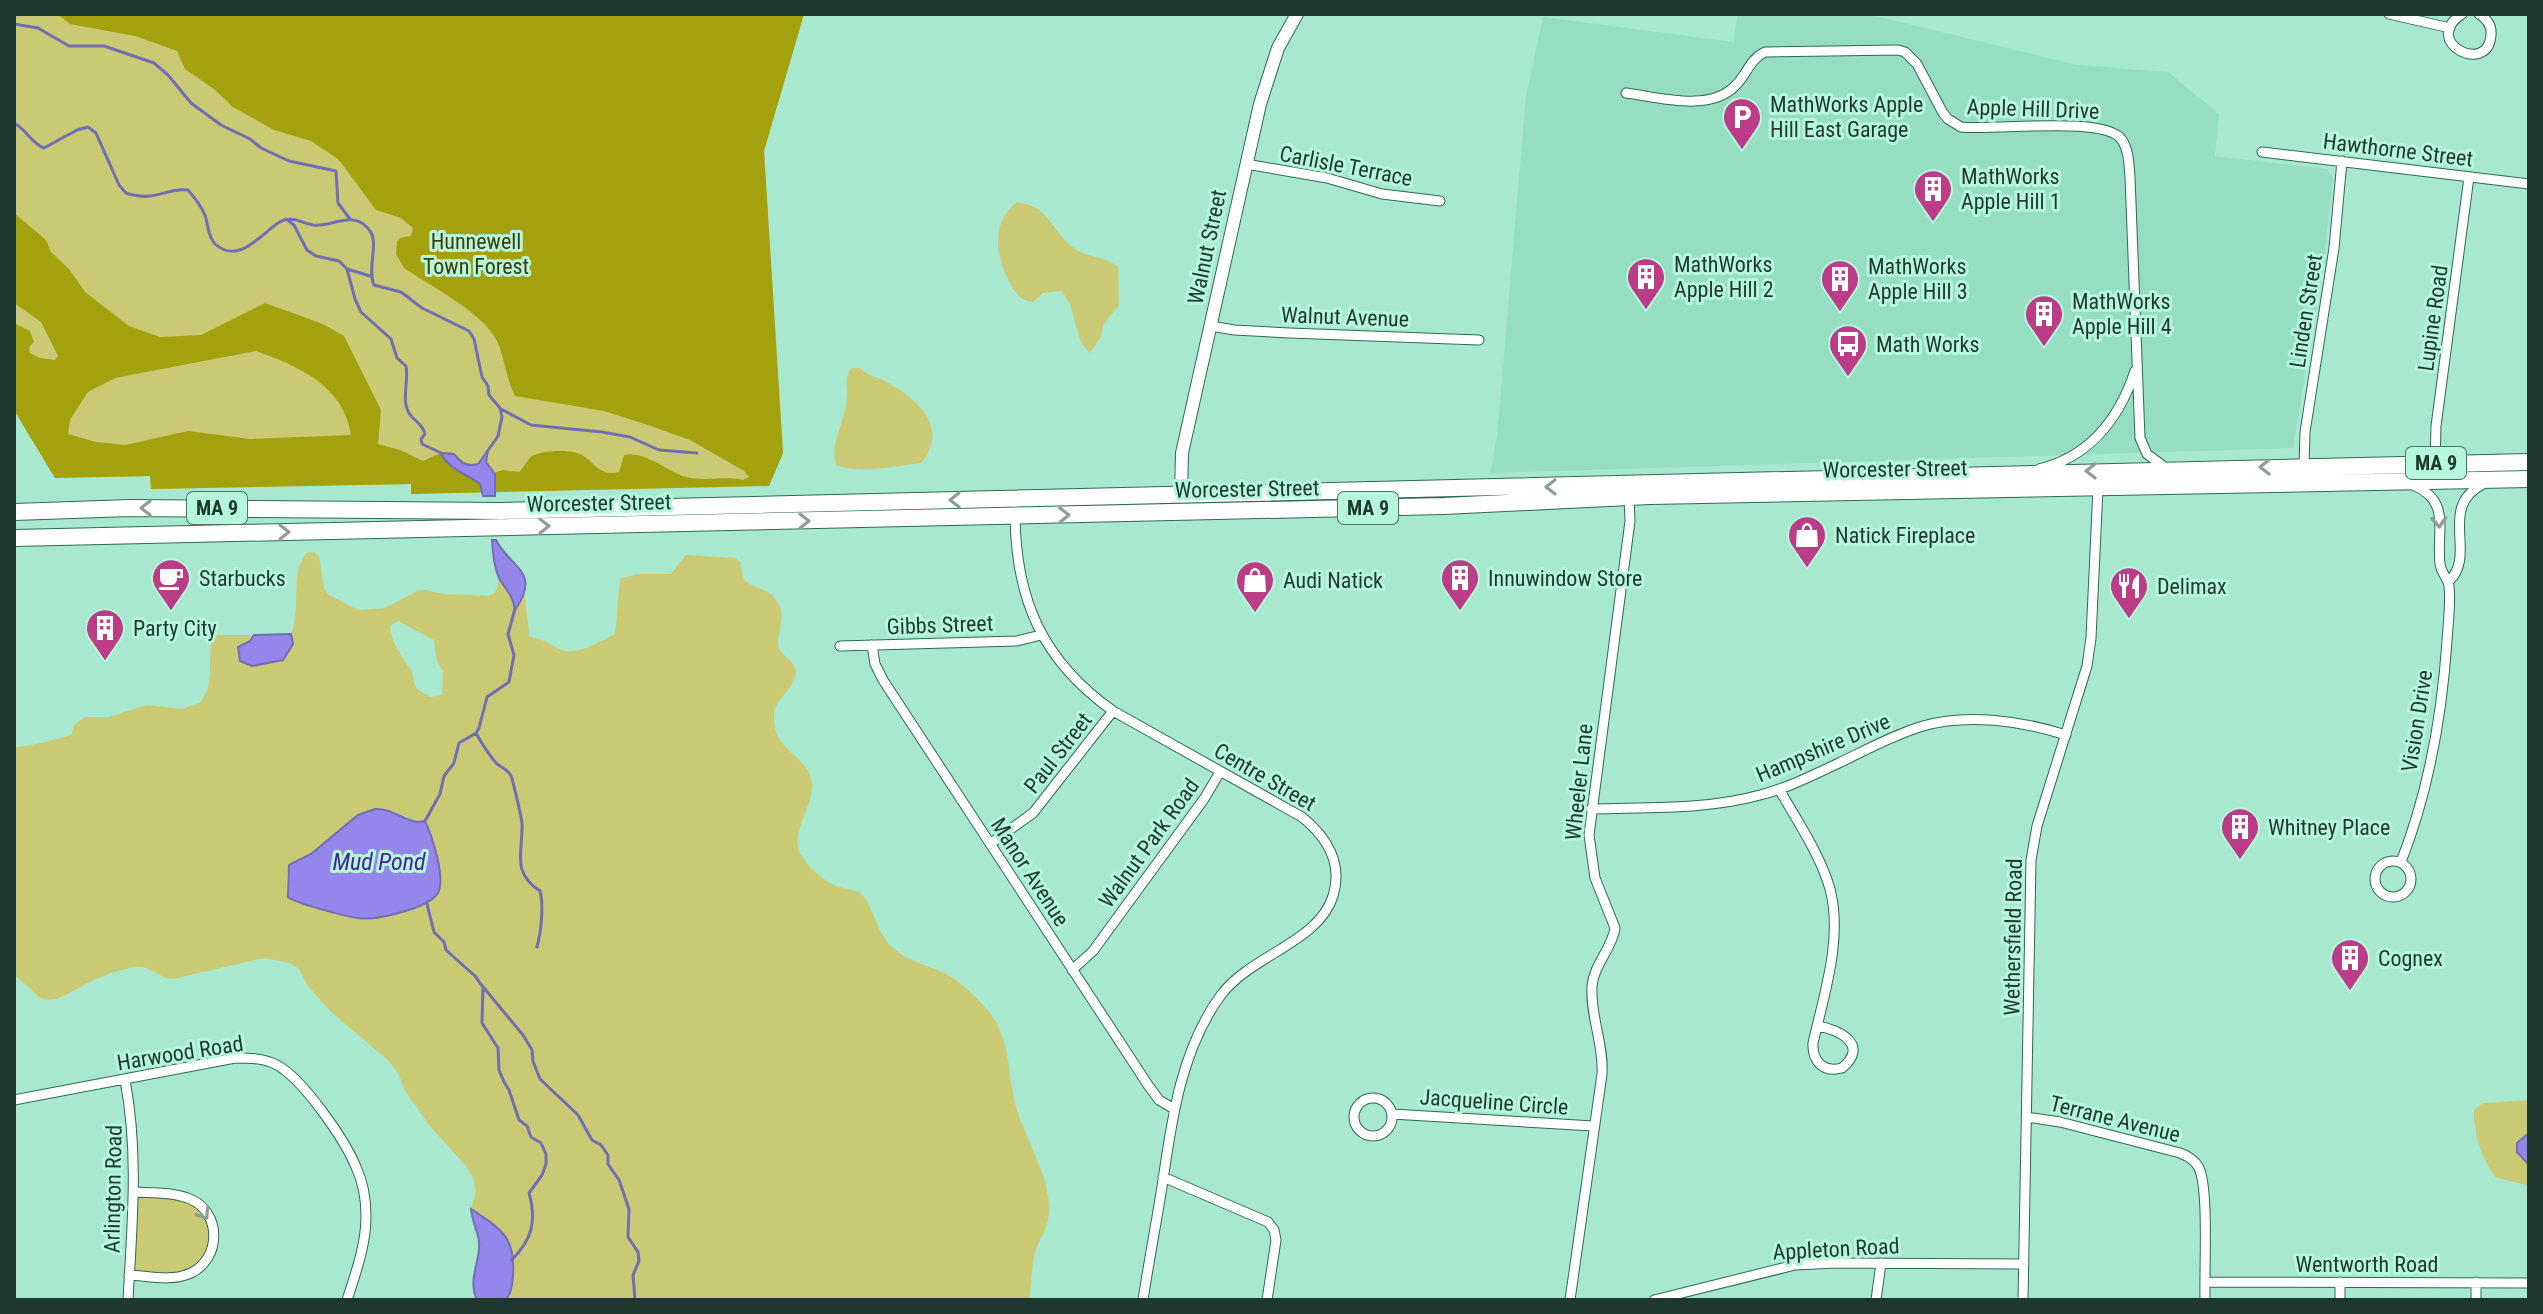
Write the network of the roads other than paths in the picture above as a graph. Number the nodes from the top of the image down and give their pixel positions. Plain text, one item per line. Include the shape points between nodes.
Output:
1 (1297, 14) edge
2 (2389, 14) edge
3 (2462, 14) edge
4 (2479, 14) edge
5 (2450, 28) junction
6 (1626, 93) dead end
7 (2262, 152) dead end
8 (2342, 161) junction
9 (1246, 164) junction
10 (2469, 177) junction
11 (2529, 184) edge
12 (1440, 201) dead end
13 (1211, 326) junction
14 (1479, 340) dead end
15 (2136, 367) junction
16 (2529, 462) edge
17 (2435, 463) junction
18 (2304, 466) junction
19 (2169, 469) junction
20 (2021, 473) junction
21 (2529, 479) edge
22 (2494, 480) junction
23 (2402, 482) junction
24 (2098, 488) junction
25 (1181, 495) junction
26 (1629, 497) junction
27 (14, 512) edge
28 (1015, 516) junction
29 (14, 538) edge
30 (2449, 581) junction
31 (1041, 635) junction
32 (872, 645) junction
33 (840, 646) dead end
34 (1113, 711) junction
35 (2066, 735) junction
36 (1220, 772) junction
37 (1779, 789) junction
38 (1591, 809) junction
39 (990, 844) junction
40 (2401, 862) junction
41 (1072, 970) junction
42 (1817, 1026) junction
43 (125, 1080) junction
44 (14, 1100) edge
45 (1174, 1109) junction
46 (1392, 1114) junction
47 (2027, 1117) junction
48 (1593, 1126) junction
49 (1163, 1177) junction
50 (134, 1192) junction
51 (1881, 1263) junction
52 (2024, 1264) junction
53 (129, 1275) junction
54 (2205, 1282) junction
55 (2340, 1282) junction
56 (2476, 1282) junction
57 (2529, 1283) edge
58 (128, 1300) edge
59 (347, 1300) edge
60 (1143, 1300) edge
61 (1267, 1300) edge
62 (1570, 1300) edge
63 (1654, 1300) edge
64 (1876, 1300) edge
65 (2023, 1300) edge
66 (2205, 1300) edge
67 (2340, 1300) edge
68 (2476, 1300) edge

1 - 9 street, Walnut Street via 1273,61
2 - 5 street
3 - 5 street
4 - 5 street via 2489,22 2491,36 2480,52 2466,54 2454,47
6 - 15 street, Apple Hill Drive via 1710,100 1735,87 1765,52 1898,50 1912,57 1943,113 1961,127 2107,129 2126,149 2130,177
7 - 8 street, Hawthorne Street
8 - 10 street, Hawthorne Street
8 - 18 street, Linden Street
9 - 12 street, Carlisle Terrace
9 - 13 street, Walnut Street
10 - 11 street, Hawthorne Street
10 - 17 street, Lupine Road
13 - 14 street, Walnut Avenue
13 - 25 street, Walnut Street via 1182,453
15 - 19 street, Apple Hill Drive via 2140,438 2153,461
15 - 20 street, Apple Hill Drive via 2125,396 2096,440 2068,459
16 - 17 highway, Worcester Street / MA 9
17 - 18 highway, Worcester Street / MA 9
18 -> 19 highway, Worcester Street / MA 9
19 -> 20 highway, Worcester Street / MA 9
20 -> 25 highway, Worcester Street / MA 9
21 - 22 highway, Worcester Street / MA 9
22 - 23 highway, Worcester Street / MA 9
22 - 30 street, Vision Drive via 2465,497 2459,564
23 - 24 highway, Worcester Street / MA 9
23 -> 30 street, Vision Drive via 2424,490 2437,504 2440,563
24 - 26 highway, Worcester Street / MA 9
24 - 35 street, Wethersfield Road via 2090,652
25 -> 27 highway, Worcester Street / MA 9 via 502,511 151,507
28 -> 26 highway, Worcester Street / MA 9
26 - 38 street, Wheeler Lane
29 -> 28 highway, Worcester Street / MA 9
28 - 31 street, Centre Street via 1021,583
30 - 40 street, Vision Drive via 2438,718 2422,797
31 - 32 street, Gibbs Street via 1017,641
31 - 34 street, Centre Street via 1067,671
32 - 33 street, Gibbs Street
32 - 39 street, Manor Avenue via 883,680
34 - 36 street, Centre Street
34 - 39 street, Paul Street via 1033,813
35 - 37 street, Hampshire Drive via 1990,721 1942,722 1890,738
35 - 47 street, Wethersfield Road via 2031,860
36 - 41 street, Walnut Park Road via 1102,938
36 - 45 street, Centre Street via 1314,826 1329,845 1336,885 1328,909 1313,927 1244,971 1223,993 1201,1032
37 - 38 street, Hampshire Drive via 1708,804
37 - 42 street via 1819,862 1832,902 1833,944
38 - 48 street, Wheeler Lane via 1592,866 1615,928 1593,978 1603,1065
39 - 41 street, Manor Avenue
40 - 40 street, Vision Drive via 2384,863 2376,872 2378,889 2388,897 2400,897 2409,889 2412,877
41 - 45 street, Manor Avenue via 1154,1094
42 - 42 street via 1815,1060 1828,1069 1842,1068 1852,1055 1852,1044 1840,1031
43 - 44 street, Harwood Road
43 - 50 street, Arlington Road via 134,1134
43 - 59 street, Harwood Road via 249,1058 275,1064 297,1081 345,1145 362,1185 365,1230
45 - 49 street, Centre Street
46 - 46 street, Jacqueline Circle via 1386,1102 1369,1099 1356,1108 1354,1123 1364,1135 1377,1136 1390,1127
46 - 48 street, Jacqueline Circle
47 - 52 street, Wethersfield Road
47 - 54 street, Terrane Avenue via 2180,1153 2194,1161 2203,1183
48 - 62 street, Wheeler Lane
49 - 60 street, Centre Street
49 - 61 street via 1268,1222 1276,1240
50 - 53 street, Arlington Road
50 -> 53 street via 196,1202 211,1223 214,1243 208,1259 194,1272 168,1278
51 - 52 street, Appleton Road
51 - 63 street, Appleton Road via 1787,1266
51 - 64 street
52 - 65 street, Wethersfield Road
53 - 58 street, Arlington Road
54 - 55 street, Wentworth Road
54 - 66 street, Terrane Avenue
55 - 56 street, Wentworth Road
55 - 67 street
56 - 57 street, Wentworth Road
56 - 68 street

